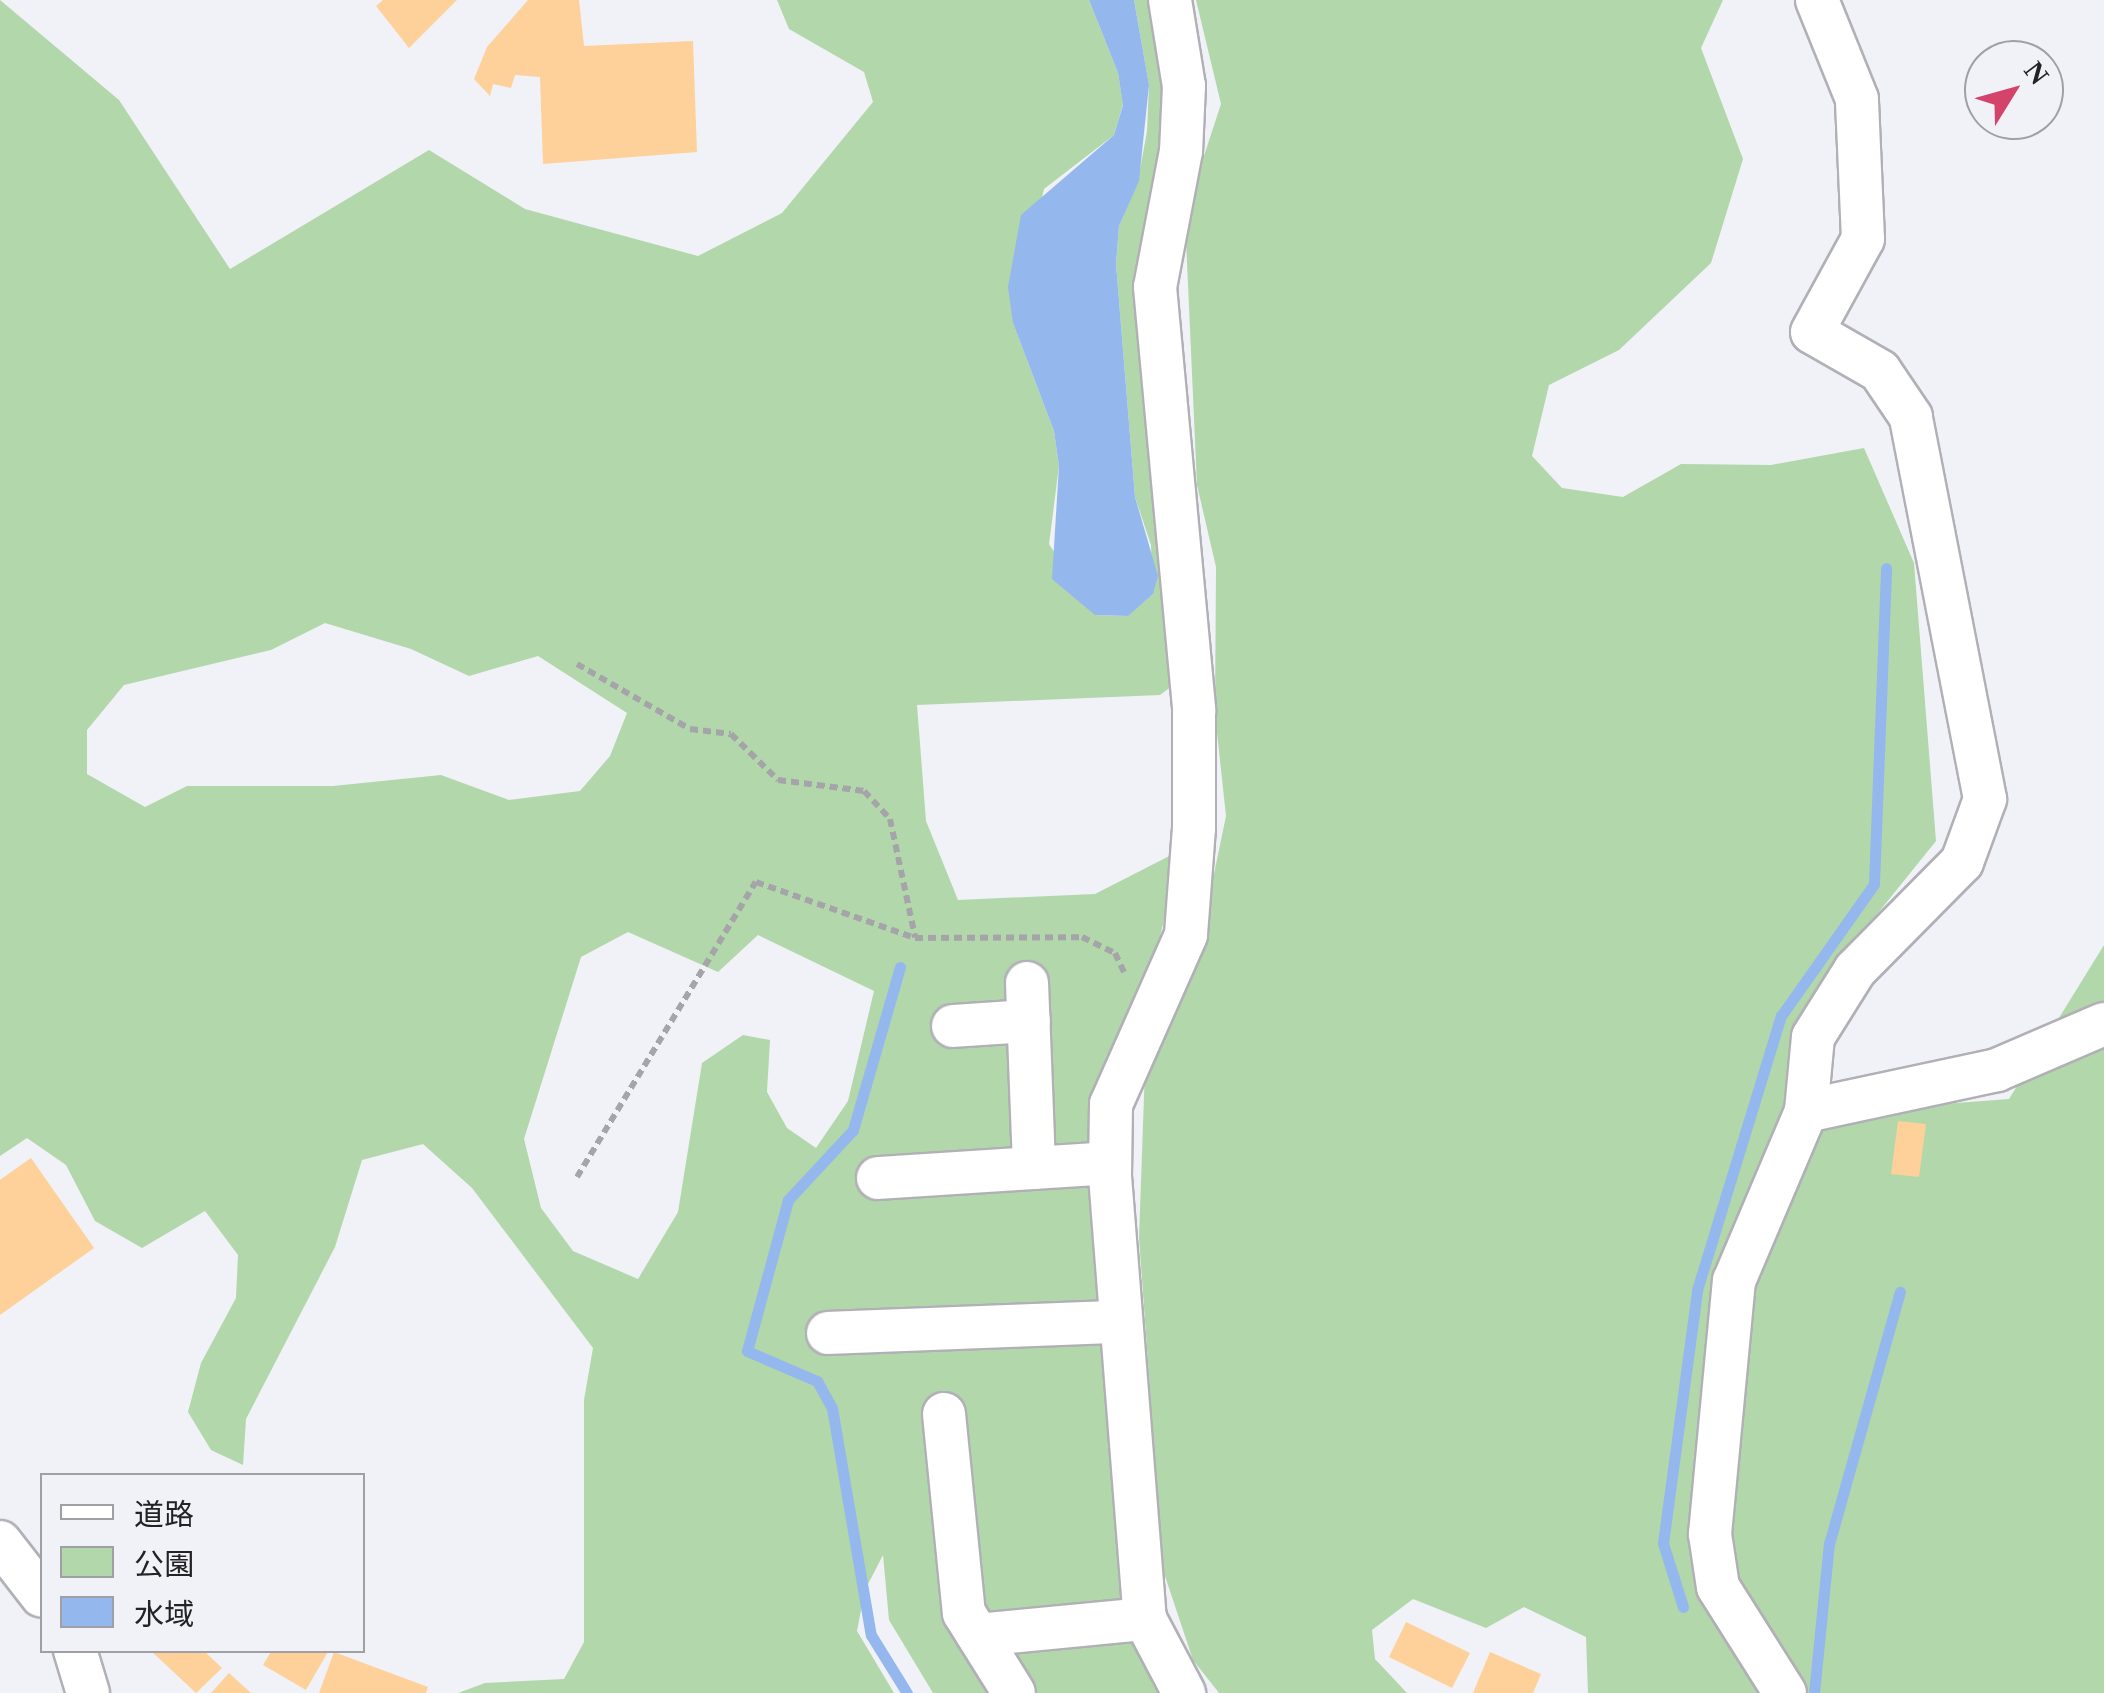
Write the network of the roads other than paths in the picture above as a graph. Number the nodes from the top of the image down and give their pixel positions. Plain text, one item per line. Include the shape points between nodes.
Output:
1 (1170, 0) edge
2 (1816, 0) edge
3 (2104, 1024) edge
4 (953, 1026) dead end
5 (1806, 1111) junction
6 (1110, 1163) junction
7 (1034, 1168) junction
8 (878, 1178) dead end
9 (1117, 1322) junction
10 (828, 1333) dead end
11 (944, 1414) dead end
12 (0, 1542) edge
13 (40, 1593) edge
14 (1144, 1619) junction
15 (978, 1635) junction
16 (76, 1653) edge
17 (88, 1693) edge
18 (1014, 1693) edge
19 (1184, 1693) edge
20 (1785, 1693) edge

1 - 6 street via 1184,86 1181,151 1155,287 1194,712 1194,828 1186,935 1111,1104
2 - 5 street via 1857,99 1863,239 1812,332 1880,371 1911,417 1985,800 1962,862 1856,970 1813,1037
3 - 5 street via 1997,1070
4 - 7 street via 1028,1002
5 - 20 street via 1734,1281 1710,1534 1718,1586
6 - 7 street
6 - 9 street
7 - 8 street
9 - 10 street
9 - 14 street
11 - 15 street via 964,1613
12 - 13 street
14 - 15 street
14 - 19 street
15 - 18 street
16 - 17 street

